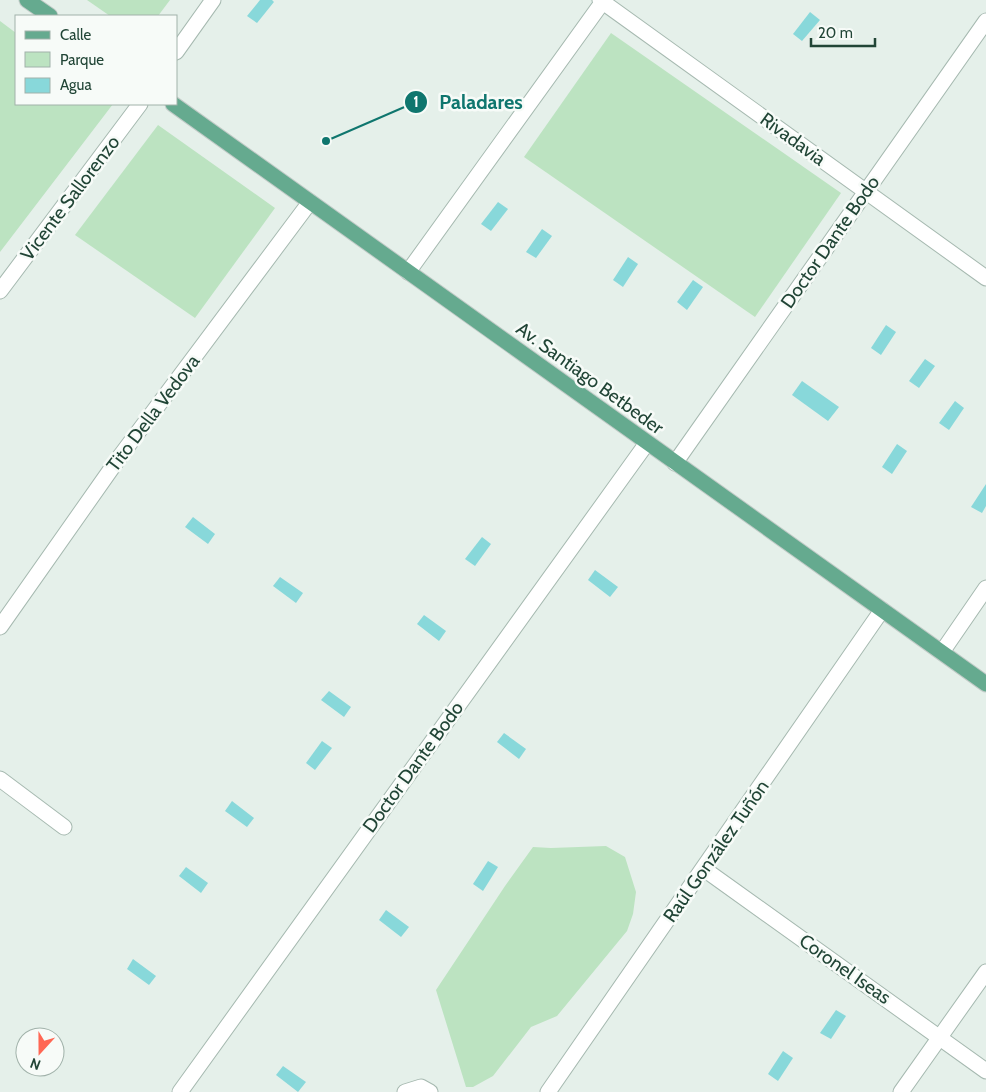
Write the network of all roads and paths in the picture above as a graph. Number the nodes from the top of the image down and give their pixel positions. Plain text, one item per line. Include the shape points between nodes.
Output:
1 (27, 0) edge
2 (212, 0) edge
3 (602, 1) edge
4 (49, 15) edge
5 (986, 21) edge
6 (178, 49) edge
7 (139, 105) edge
8 (174, 105) edge
9 (866, 192) junction
10 (310, 202) junction
11 (408, 272) junction
12 (986, 278) edge
13 (0, 291) edge
14 (647, 443) junction
15 (675, 463) junction
16 (986, 588) edge
17 (882, 610) junction
18 (0, 627) edge
19 (942, 652) junction
20 (986, 684) edge
21 (0, 779) edge
22 (64, 827) dead end
23 (704, 869) junction
24 (986, 972) edge
25 (940, 1036) junction
26 (986, 1071) edge
27 (426, 1090) edge
28 (180, 1092) edge
29 (405, 1092) edge
30 (548, 1092) edge
31 (900, 1092) edge

1 - 4 main road
2 - 6 street
3 - 9 street, Rivadavia
3 - 11 street
5 - 9 street, Doctor Dante Bodo
7 - 13 street, Vicente Sallorenzo
8 - 10 main road, Av. Santiago Betbeder
9 - 12 street, Rivadavia
9 - 15 street, Doctor Dante Bodo
10 - 11 main road, Av. Santiago Betbeder
10 - 18 street, Tito Della Vedova via 121,455
11 - 14 main road, Av. Santiago Betbeder
14 - 15 main road, Av. Santiago Betbeder
14 - 28 street, Doctor Dante Bodo
15 - 17 main road, Av. Santiago Betbeder
16 - 19 street
17 - 19 main road, Av. Santiago Betbeder
17 - 23 street, Raúl González Tuñón
19 - 20 main road, Av. Santiago Betbeder
21 - 22 street
23 - 25 street, Coronel Iseas
23 - 30 street, Raúl González Tuñón
24 - 25 street
25 - 26 street, Coronel Iseas
25 - 31 street
27 - 29 street

